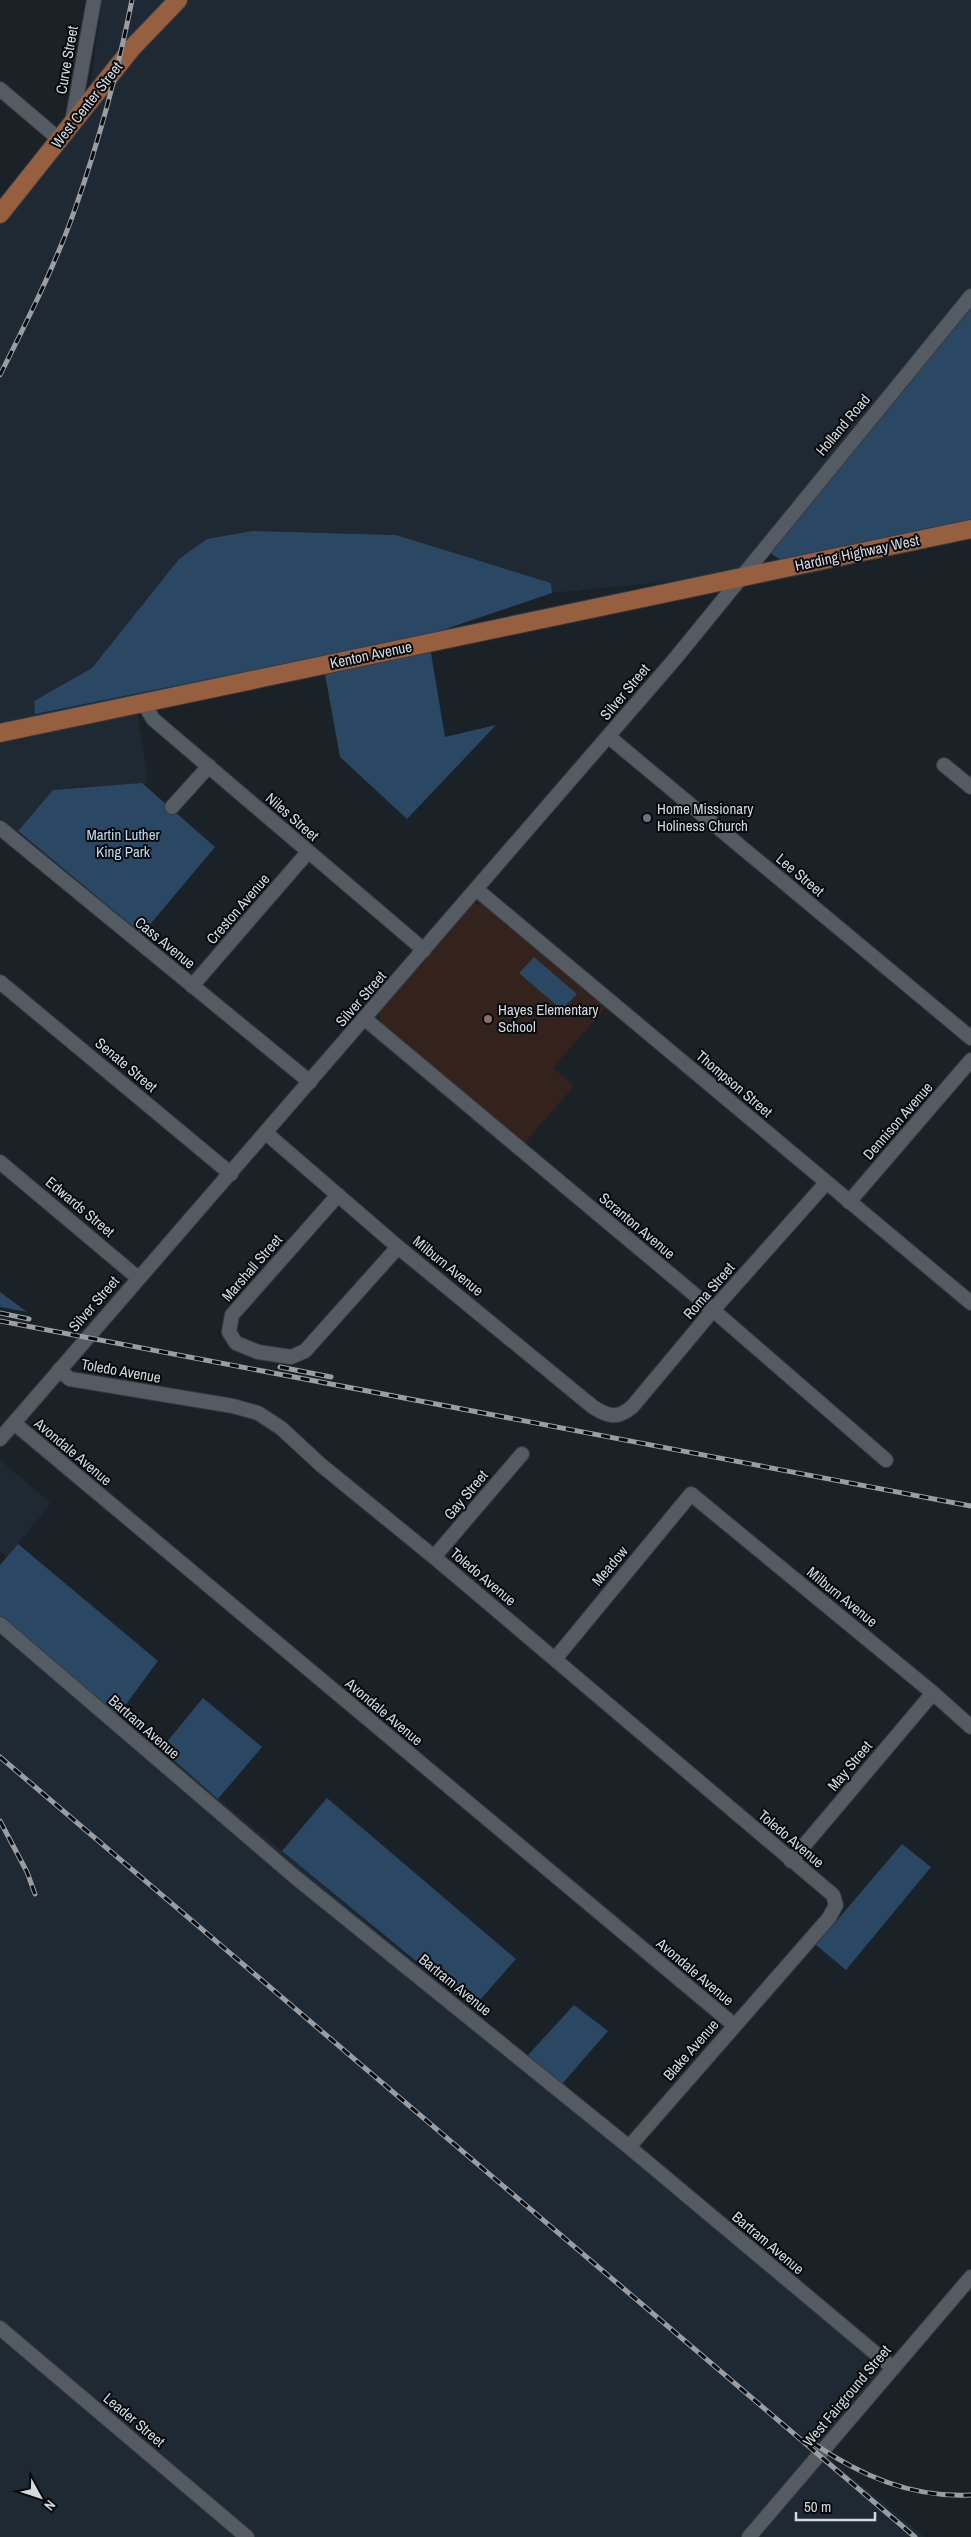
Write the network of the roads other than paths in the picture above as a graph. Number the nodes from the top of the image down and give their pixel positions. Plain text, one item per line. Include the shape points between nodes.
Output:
1 (94, 0) edge
2 (178, 0) edge
3 (0, 89) edge
4 (72, 126) junction
5 (60, 140) junction
6 (0, 214) edge
7 (971, 296) edge
8 (971, 529) edge
9 (742, 577) junction
10 (144, 704) junction
11 (0, 733) edge
12 (608, 737) junction
13 (944, 765) dead end
14 (210, 766) junction
15 (971, 787) edge
16 (172, 807) dead end
17 (0, 828) edge
18 (308, 852) junction
19 (476, 889) junction
20 (424, 950) junction
21 (0, 982) edge
22 (192, 986) junction
23 (364, 1019) junction
24 (971, 1038) edge
25 (971, 1060) edge
26 (310, 1082) junction
27 (266, 1133) junction
28 (0, 1162) edge
29 (231, 1174) junction
30 (826, 1183) junction
31 (338, 1195) junction
32 (849, 1202) junction
33 (398, 1247) junction
34 (138, 1278) junction
35 (971, 1303) edge
36 (713, 1310) junction
37 (59, 1370) junction
38 (614, 1417) joint
39 (14, 1423) junction
40 (0, 1439) edge
41 (522, 1454) dead end
42 (886, 1460) dead end
43 (691, 1494) joint
44 (434, 1557) junction
45 (0, 1624) edge
46 (554, 1659) junction
47 (933, 1693) junction
48 (971, 1727) edge
49 (791, 1861) junction
50 (836, 1905) joint
51 (734, 2025) junction
52 (629, 2147) junction
53 (971, 2277) edge
54 (2, 2334) edge
55 (892, 2368) junction
56 (247, 2537) edge
57 (748, 2537) edge

1 - 4 street, Curve Street
2 - 4 main road, West Center Street via 132,48
3 - 5 street
4 - 5 main road, West Center Street
5 - 6 main road, West Center Street
7 - 9 street, Holland Road
8 - 9 main road, Harding Highway West
9 - 10 main road, Kenton Avenue
9 - 12 street, Silver Street
10 - 11 main road, Kenton Avenue
10 - 14 street, Niles Street via 153,718
12 - 19 street, Silver Street
12 - 24 street, Lee Street
13 - 15 street
14 - 16 street
14 - 18 street, Niles Street
17 - 22 street, Cass Avenue
18 - 20 street, Niles Street
18 - 22 street, Creston Avenue
19 - 20 street, Silver Street
19 - 30 street, Thompson Street
20 - 23 street, Silver Street
21 - 29 street, Senate Street
22 - 26 street, Cass Avenue
23 - 26 street, Silver Street
23 - 36 street, Scranton Avenue
25 - 32 street, Dennison Avenue
26 - 27 street, Silver Street
27 - 29 street, Silver Street
27 - 31 street, Milburn Avenue
28 - 34 street, Edwards Street
29 - 34 street, Silver Street
30 - 32 street, Thompson Street
30 - 36 street, Roma Street
31 - 33 street, Milburn Avenue
31 - 33 street, Marshall Street via 232,1315 229,1332 236,1343 258,1352 291,1357 305,1351
32 - 35 street, Thompson Street
33 - 38 street, Milburn Avenue via 594,1407
34 - 37 street, Silver Street
36 - 38 street, Roma Street via 632,1407
36 - 42 street, Scranton Avenue
37 - 39 street, Silver Street
37 - 44 street, Toledo Avenue via 70,1379 258,1413 281,1428 321,1465
39 - 40 street, Silver Street
39 - 51 street, Avondale Avenue
41 - 44 street, Gay Street
43 - 46 street, Meadow
43 - 47 street, Milburn Avenue
44 - 46 street, Toledo Avenue
45 - 52 street, Bartram Avenue via 296,1877
46 - 49 street, Toledo Avenue
47 - 48 street, Milburn Avenue
47 - 49 street, May Street
49 - 50 street, Toledo Avenue via 828,1890
50 - 51 street, Blake Avenue via 829,1918
51 - 52 street, Blake Avenue
52 - 55 street, Bartram Avenue
53 - 55 street, West Fairground Street
54 - 56 street, Leader Street
55 - 57 street, West Fairground Street

